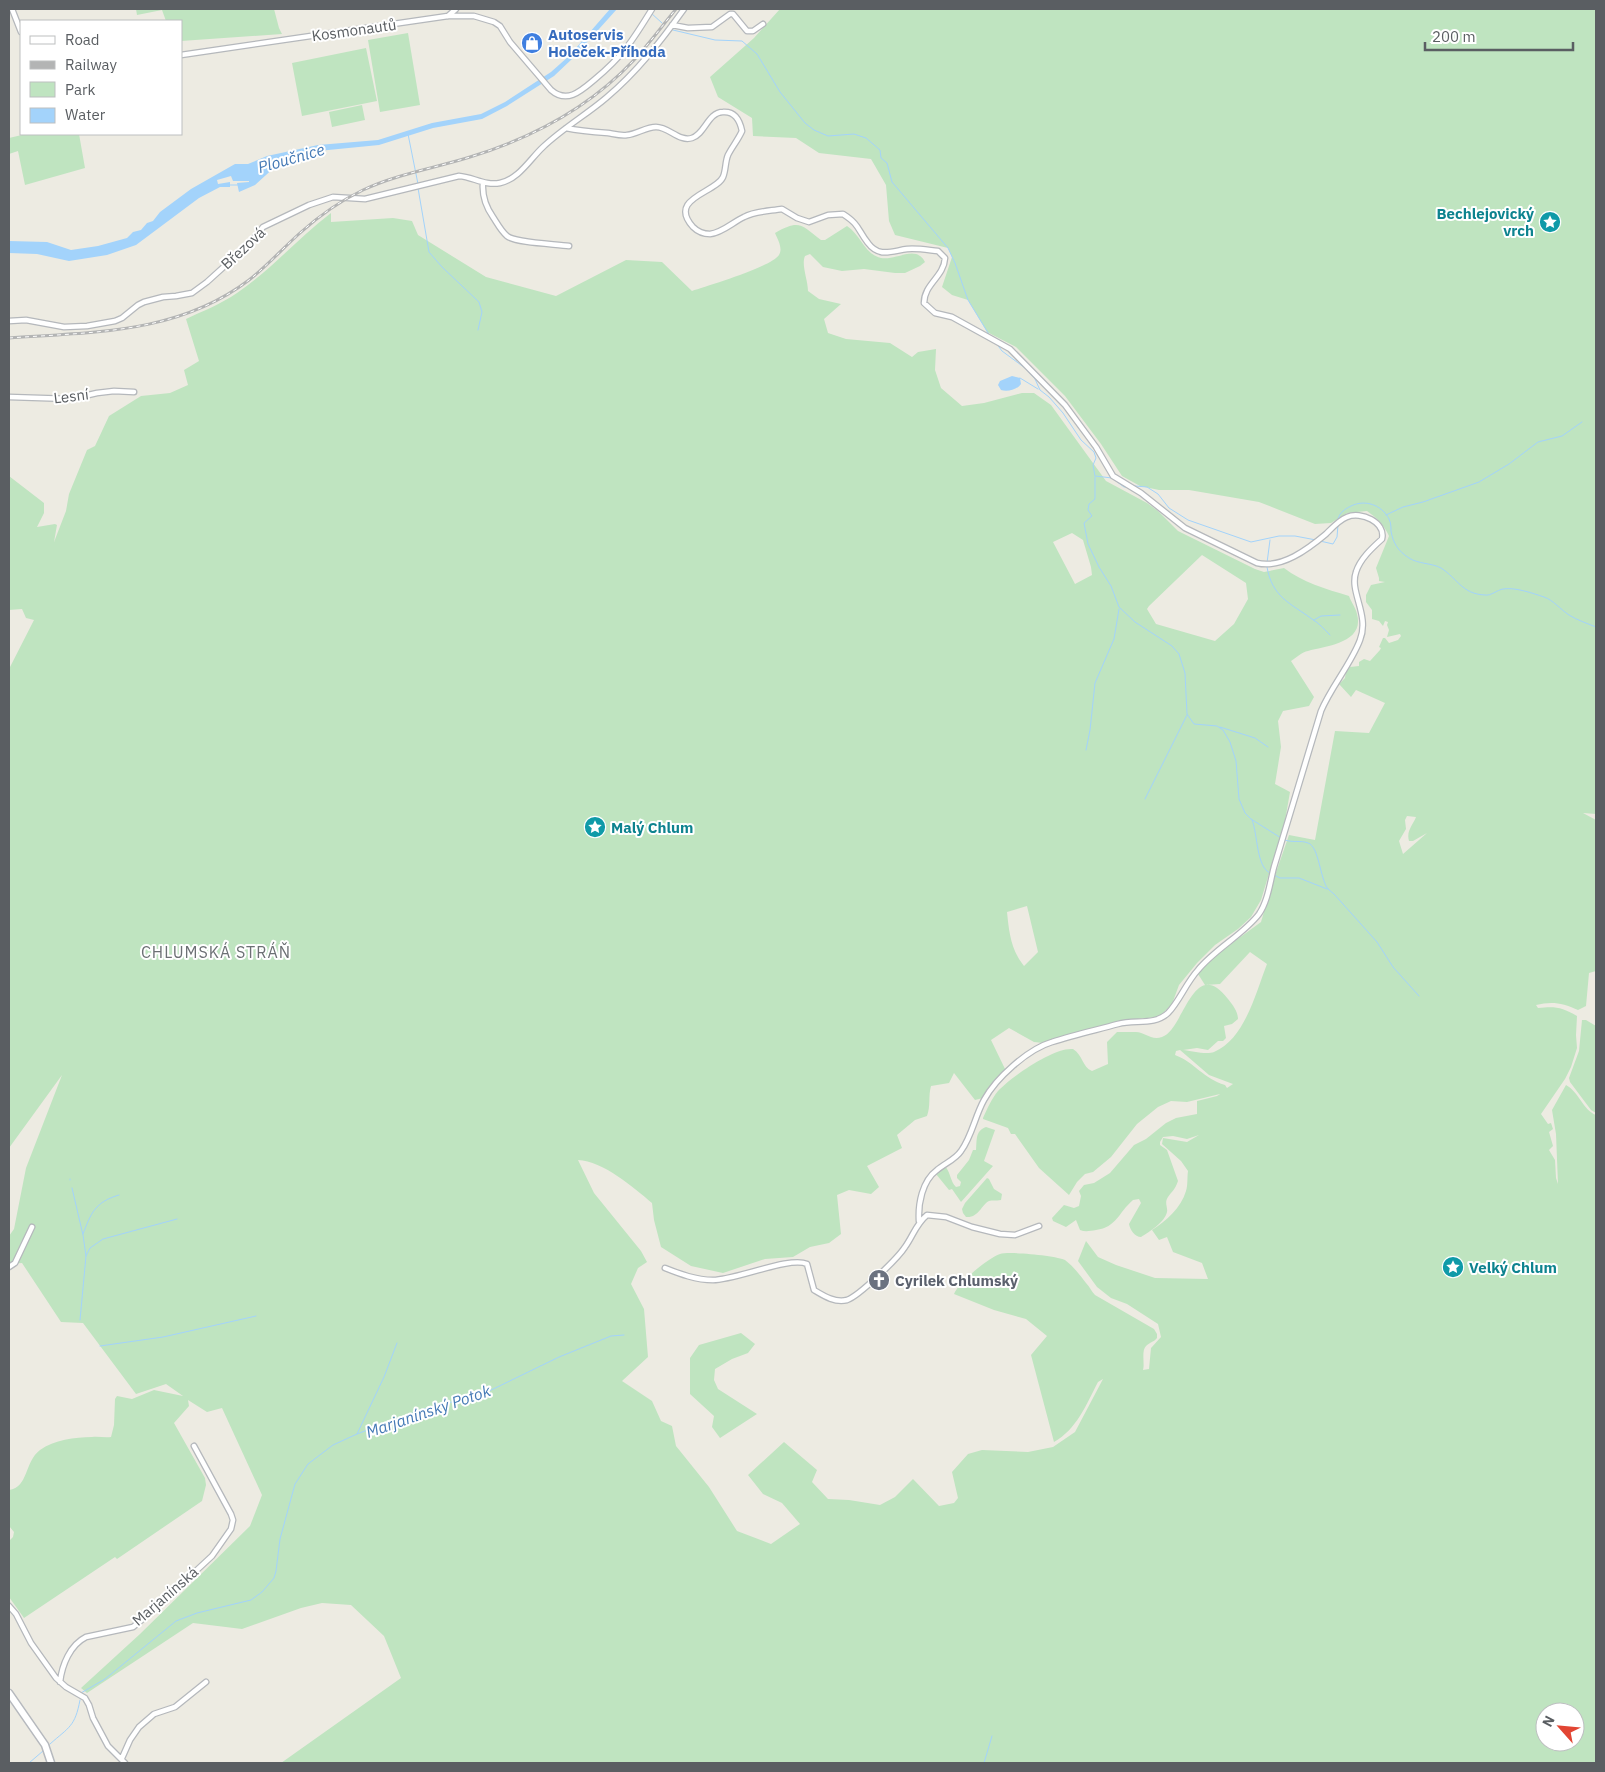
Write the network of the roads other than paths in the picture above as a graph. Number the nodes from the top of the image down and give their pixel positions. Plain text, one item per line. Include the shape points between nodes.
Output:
1 (12, 9) edge
2 (456, 9) edge
3 (652, 9) edge
4 (684, 9) edge
5 (463, 10) edge
6 (466, 15) junction
7 (448, 16) junction
8 (763, 24) dead end
9 (672, 25) junction
10 (20, 29) edge
11 (182, 55) edge
12 (566, 128) junction
13 (483, 183) junction
14 (569, 246) dead end
15 (9, 321) edge
16 (134, 392) dead end
17 (9, 397) edge
18 (919, 1209) junction
19 (927, 1215) junction
20 (919, 1221) junction
21 (1039, 1226) dead end
22 (32, 1227) dead end
23 (9, 1267) edge
24 (665, 1268) dead end
25 (194, 1446) dead end
26 (9, 1606) edge
27 (60, 1682) junction
28 (206, 1682) dead end
29 (9, 1693) edge
30 (122, 1758) junction
31 (51, 1763) edge
32 (125, 1763) edge

1 - 10 street
2 - 7 street
3 - 6 street, Kosmonautů via 621,56 580,92 563,97 551,90 500,26
4 - 9 street
5 - 6 street
6 - 7 street, Kosmonautů
7 - 11 street, Kosmonautů
8 - 9 street via 747,31 730,14 712,26 688,28
9 - 12 street via 631,76
12 - 13 street via 515,175 499,183
12 - 18 street via 626,135 654,127 688,139 701,132 719,112 734,115 742,131 728,155 723,179 692,198 687,206 688,221 694,228 708,234 715,233 745,216 782,209 809,222 828,215 844,214 855,222 868,243 882,253 908,249 938,251 945,258 944,266 926,288 924,303 927,307 934,313 967,324 1010,349 1065,405 1113,476 1184,528 1257,563 1270,565 1301,552 1346,517 1364,516 1381,527 1382,539 1355,574 1354,585 1363,620 1360,640 1320,711 1260,912 1210,956 1187,982 1174,1008 1166,1015 1158,1020 1123,1023 1051,1042 1011,1068 984,1100 961,1151 932,1175 922,1194
13 - 14 street via 486,204 507,236 527,242
13 - 15 street, Březová via 459,176 365,198 340,196 325,200 264,227 250,244 192,293 144,302 115,321 64,327 26,320
16 - 17 street, Lesní via 101,392 71,399
18 - 19 street
18 - 20 street
19 - 20 street
19 - 21 street via 946,1217 1000,1234 1014,1235
20 - 24 street via 905,1248 893,1261 846,1300 833,1300 814,1290 806,1264 801,1262 712,1280 693,1278
22 - 23 street via 15,1263
25 - 27 street, Marjanínská via 233,1520 231,1529 212,1556 132,1627 81,1639 67,1655
26 - 27 street
27 - 30 street via 85,1698 108,1746
28 - 30 street via 175,1707 154,1714 139,1726
29 - 31 main road via 46,1745
30 - 32 street

